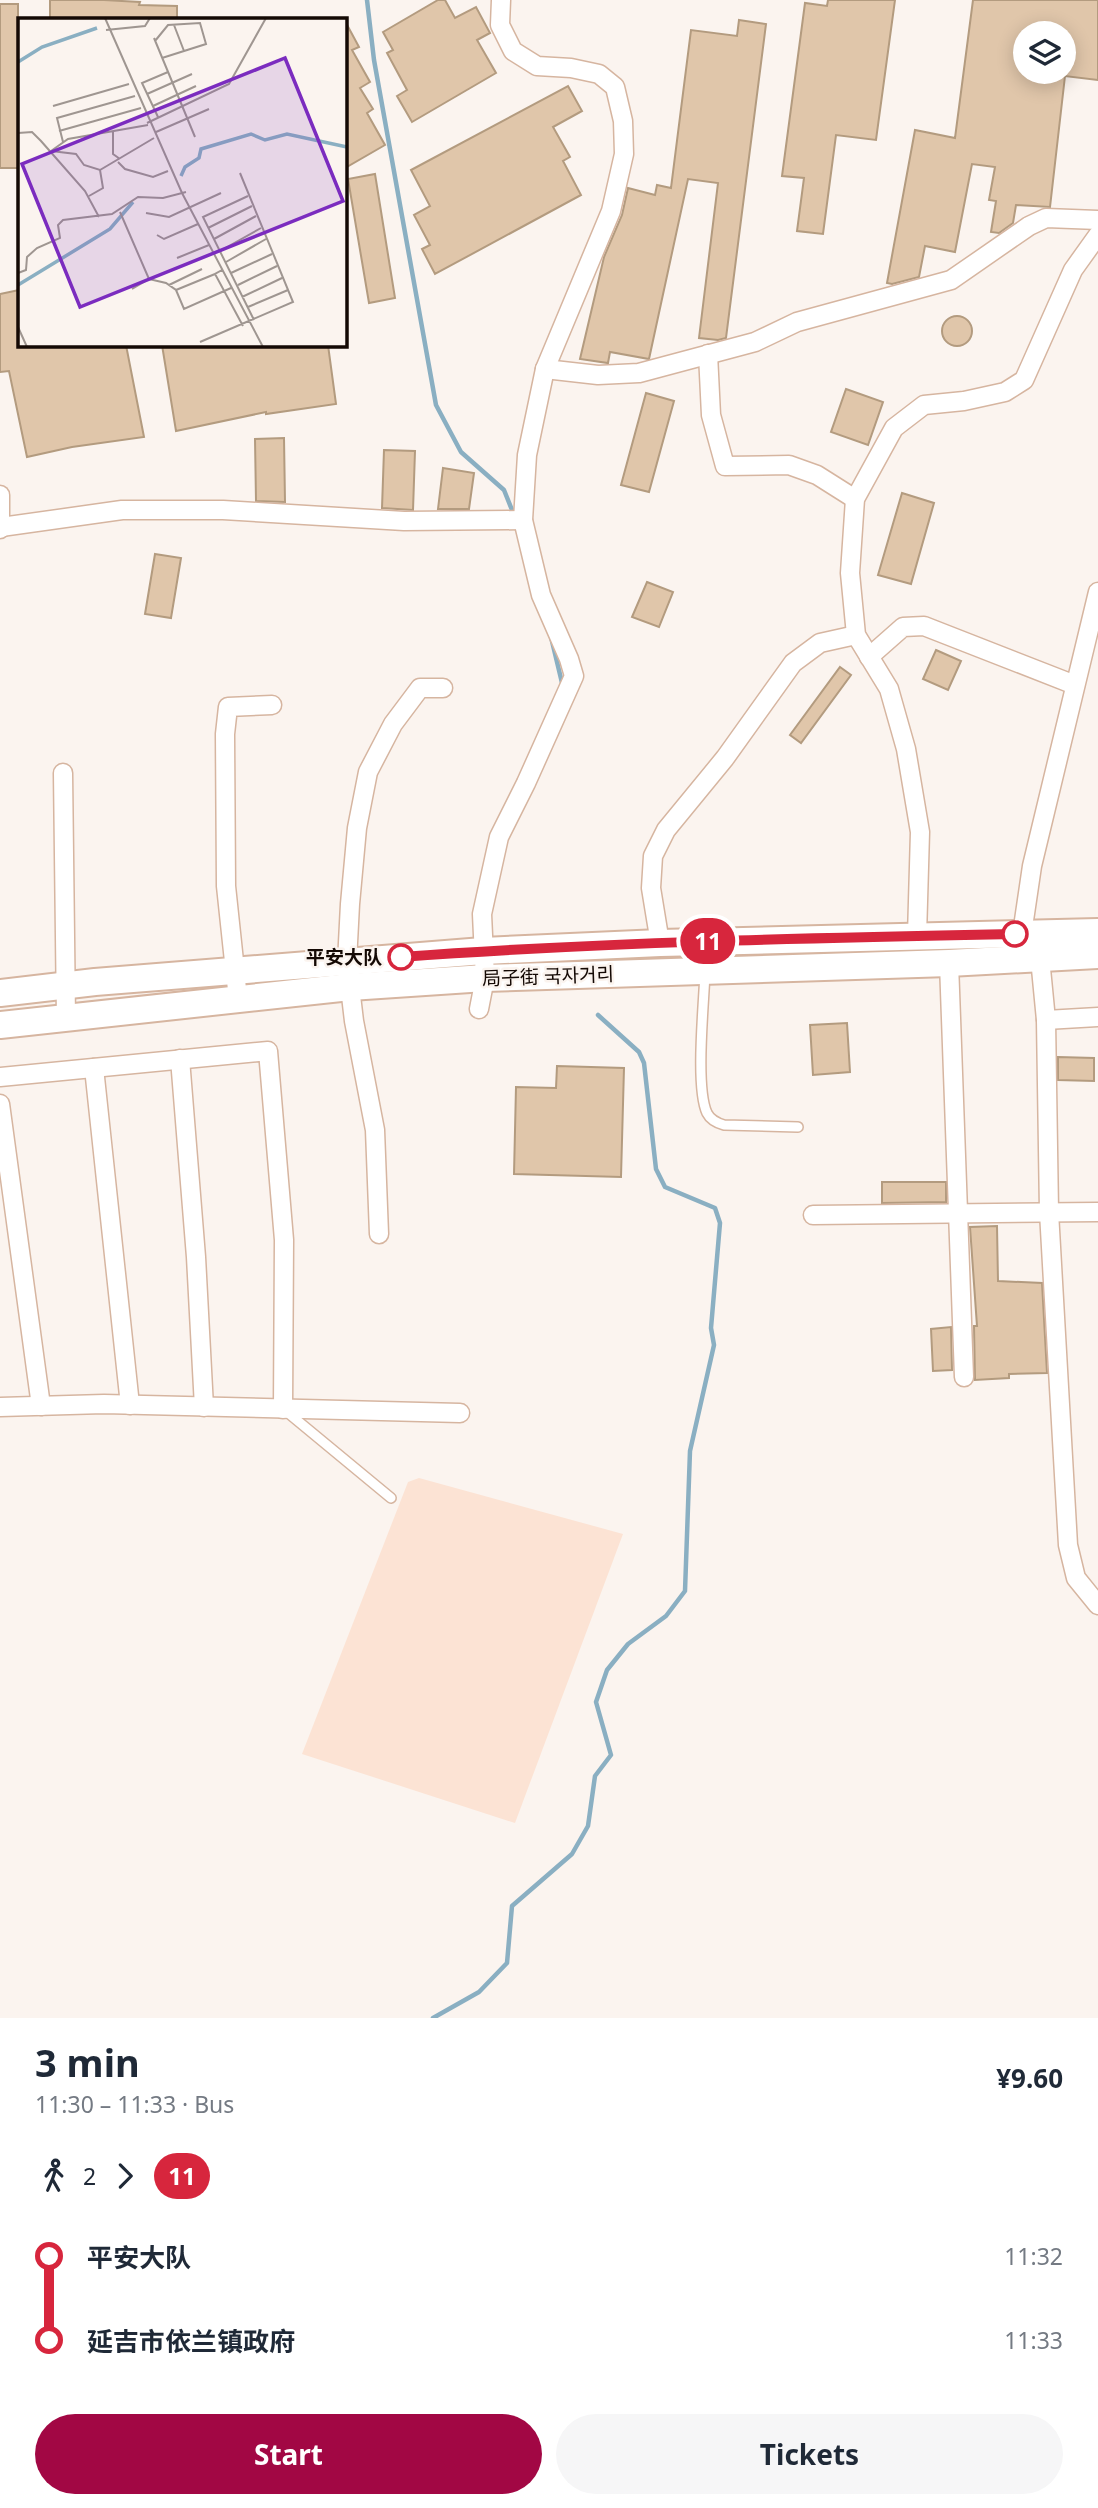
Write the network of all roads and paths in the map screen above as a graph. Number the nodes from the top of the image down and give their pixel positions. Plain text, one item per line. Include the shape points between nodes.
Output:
1 (501, 0) edge
2 (1098, 220) edge
3 (1098, 235) edge
4 (708, 355) junction
5 (545, 369) junction
6 (0, 495) edge
7 (855, 499) junction
8 (516, 521) junction
9 (1, 528) edge
10 (1098, 592) edge
11 (856, 635) junction
12 (869, 657) junction
13 (1075, 685) junction
14 (443, 688) dead end
15 (272, 705) dead end
16 (64, 773) dead end
17 (1098, 932) edge
18 (917, 936) junction
19 (1033, 941) junction
20 (660, 943) junction
21 (483, 951) junction
22 (1098, 956) edge
23 (949, 963) junction
24 (705, 970) junction
25 (234, 971) junction
26 (348, 974) junction
27 (485, 978) junction
28 (65, 985) junction
29 (0, 993) edge
30 (238, 999) junction
31 (479, 1009) dead end
32 (1098, 1017) edge
33 (66, 1018) junction
34 (1046, 1020) junction
35 (0, 1025) edge
36 (180, 1059) junction
37 (94, 1068) junction
38 (0, 1077) edge
39 (0, 1104) edge
40 (798, 1127) dead end
41 (1049, 1212) junction
42 (1098, 1212) edge
43 (958, 1214) junction
44 (813, 1216) dead end
45 (379, 1234) dead end
46 (964, 1377) dead end
47 (130, 1405) junction
48 (41, 1406) junction
49 (0, 1407) edge
50 (204, 1407) junction
51 (283, 1409) junction
52 (460, 1413) dead end
53 (391, 1498) dead end
54 (1098, 1605) edge

1 - 5 street via 500,25 513,51 537,66 599,74 615,87 622,121 624,154 611,211
2 - 4 street via 1046,218 951,280 808,319 755,342
3 - 7 street via 1073,270 1024,380 1005,392 924,405 894,428
4 - 5 street via 639,373 598,375
4 - 7 street via 711,415 725,466 789,465 817,475
5 - 8 street
6 - 9 street
7 - 11 street via 850,573
8 - 9 street via 122,510
8 - 21 street via 574,676 499,837 482,914
10 - 13 street
11 - 12 street
11 - 20 street via 820,643 793,663 666,830 653,856 651,888
12 - 13 street via 904,627 924,626
12 - 18 street via 890,688 908,761 920,832
13 - 19 street via 1032,866
14 - 26 street via 420,688 393,724 368,772 357,828
15 - 25 street via 228,707 226,886
16 - 28 street
17 - 19 main road, 局子街 국자거리
18 - 19 main road, 局子街 국자거리
18 - 20 main road, 局子街 국자거리
19 - 22 main road, 局子街 국자거리
19 - 23 main road, 局子街 국자거리
19 - 34 street
20 - 21 main road, 局子街 국자거리
21 - 26 main road, 局子街 국자거리
21 - 27 street
23 - 24 main road, 局子街 국자거리
23 - 43 street
24 - 27 main road, 局子街 국자거리
24 - 40 lane via 701,1080 706,1111 724,1125
25 - 26 main road, 局子街 국자거리
25 - 28 main road, 局子街 국자거리
25 - 30 street
26 - 27 main road, 局子街 국자거리
26 - 30 main road, 局子街 국자거리
26 - 45 street via 375,1130
27 - 31 street
28 - 29 main road, 局子街 국자거리
28 - 33 street
30 - 33 main road, 局子街 국자거리
32 - 34 street
33 - 35 main road, 局子街 국자거리
34 - 41 street
36 - 37 street
36 - 50 street
36 - 51 street via 268,1051 284,1240
37 - 38 street
37 - 47 street
39 - 48 street
41 - 42 street
41 - 43 street
41 - 54 street via 1068,1545 1076,1578
43 - 44 street
43 - 46 street
47 - 48 street
47 - 50 street
48 - 49 street
50 - 51 street
51 - 52 street
51 - 53 lane

